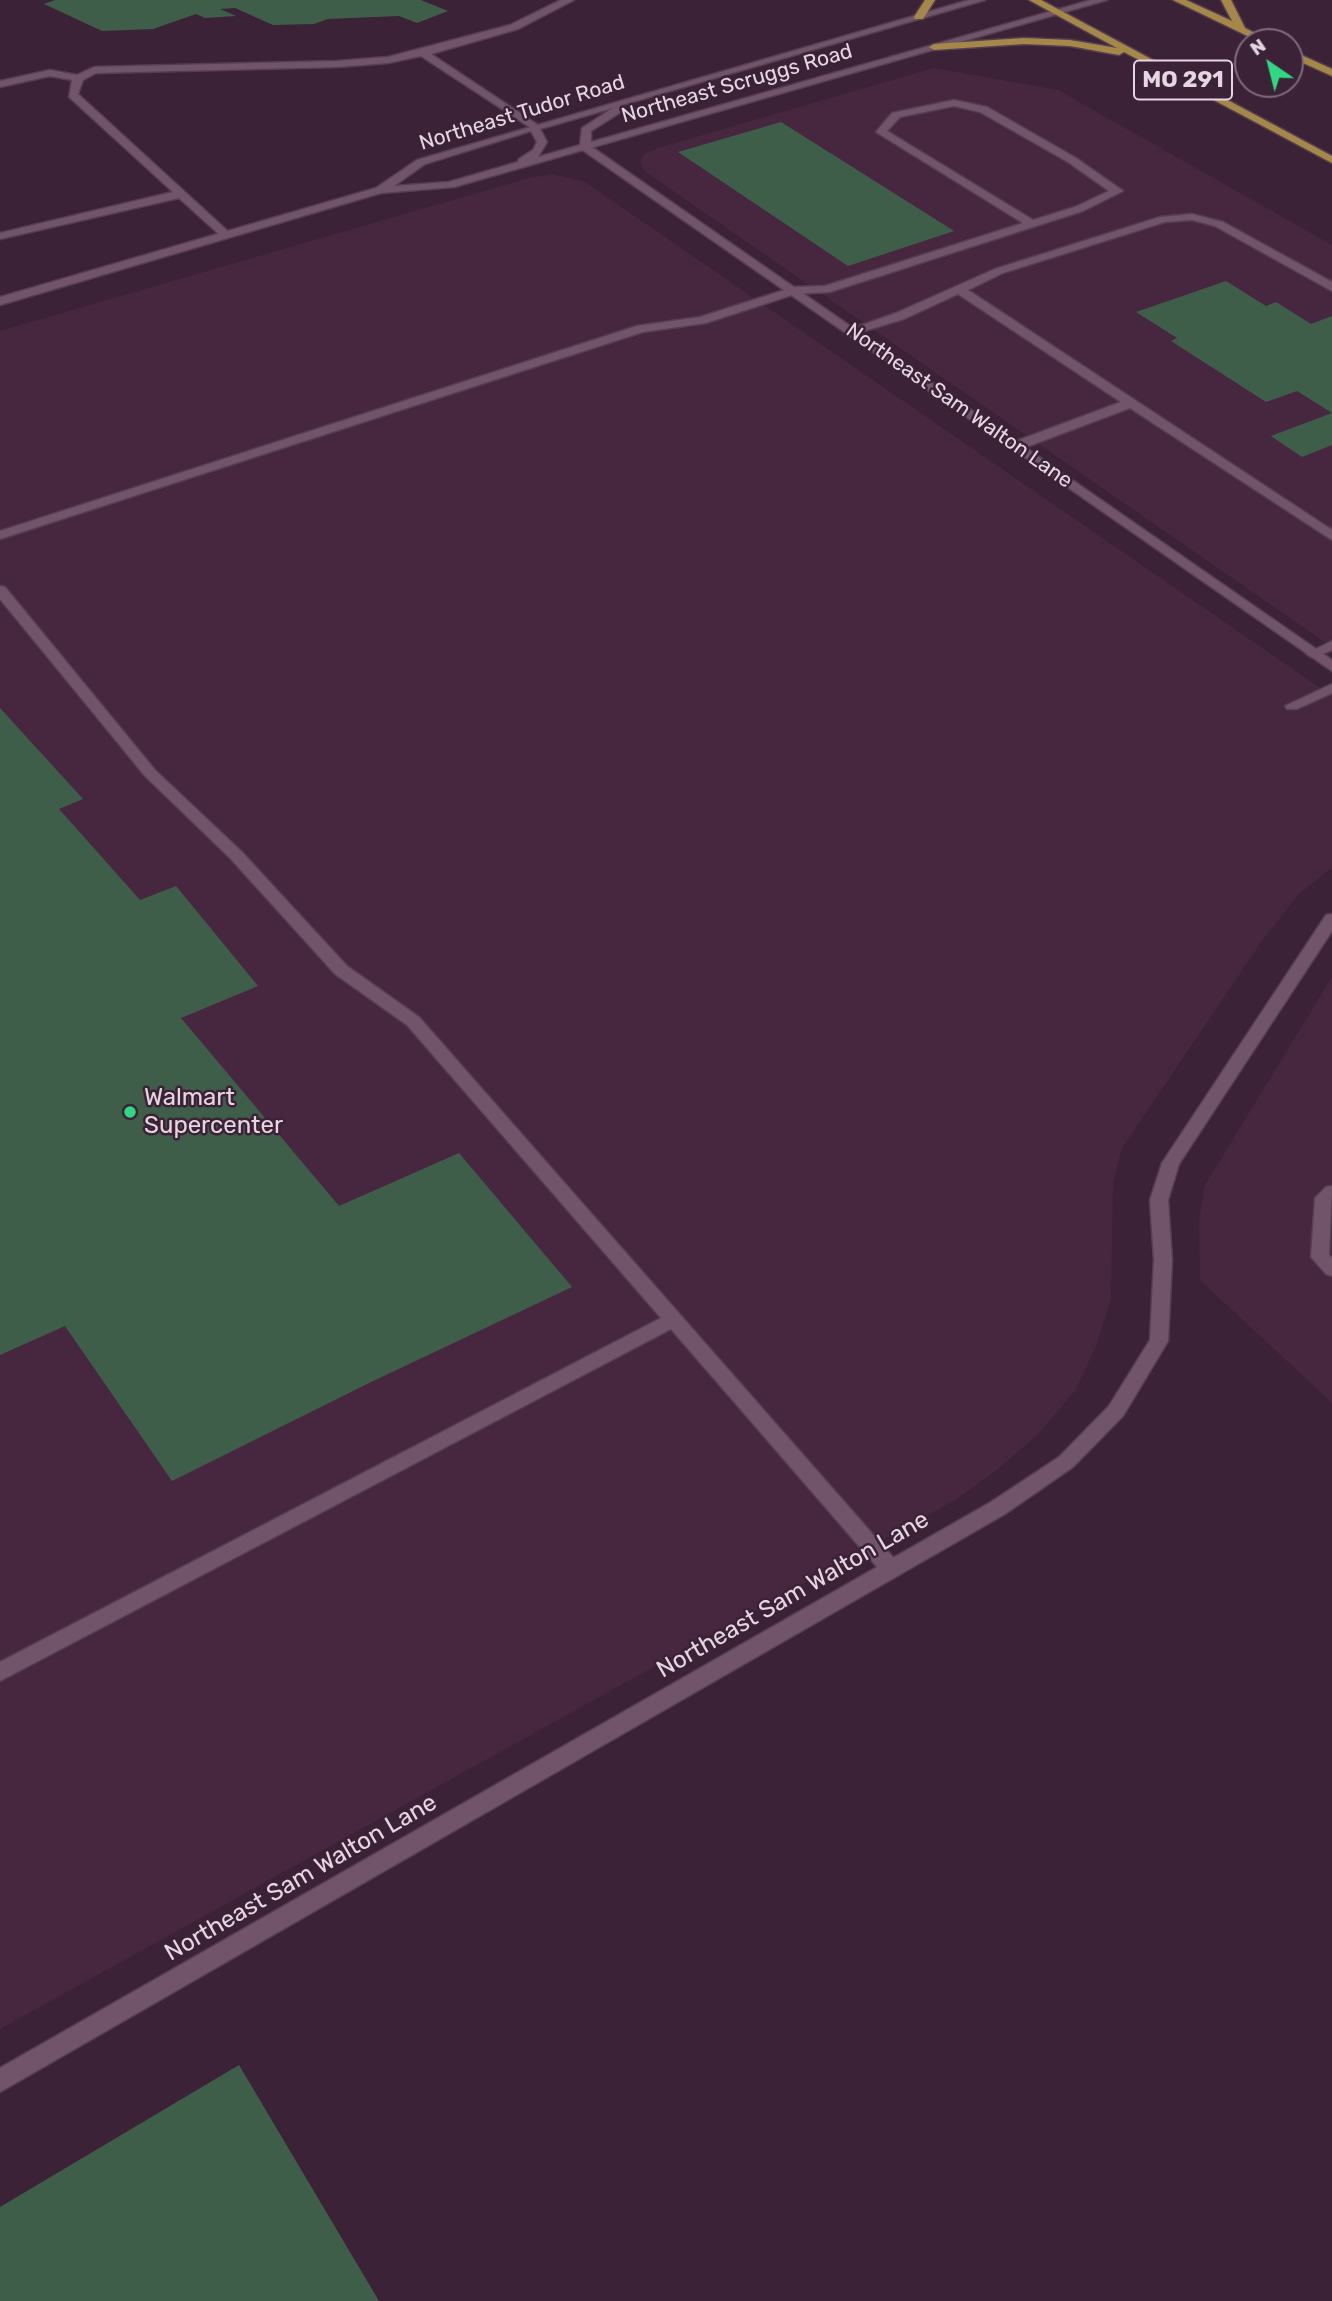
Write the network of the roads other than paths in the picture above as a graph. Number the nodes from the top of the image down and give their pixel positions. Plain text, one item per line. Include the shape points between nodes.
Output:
1 (569, 0) edge
2 (930, 0) edge
3 (980, 0) edge
4 (1034, 0) edge
5 (1102, 0) edge
6 (1178, 0) edge
7 (1226, 0) edge
8 (1057, 12) junction
9 (919, 17) junction
10 (1239, 28) edge
11 (1240, 28) edge
12 (934, 47) junction
13 (423, 53) junction
14 (1138, 55) junction
15 (1304, 60) edge
16 (1332, 74) edge
17 (78, 78) junction
18 (0, 84) edge
19 (638, 97) junction
20 (534, 127) junction
21 (585, 147) junction
22 (1332, 160) edge
23 (514, 167) junction
24 (380, 190) junction
25 (181, 194) junction
26 (1032, 224) junction
27 (226, 235) junction
28 (0, 236) edge
29 (1332, 287) edge
30 (959, 289) junction
31 (794, 291) junction
32 (0, 301) edge
33 (851, 331) junction
34 (1130, 403) junction
35 (1016, 446) junction
36 (0, 536) edge
37 (1332, 536) edge
38 (0, 590) edge
39 (1332, 645) edge
40 (1313, 654) junction
41 (1332, 667) edge
42 (1332, 688) edge
43 (1292, 706) dead end
44 (1332, 919) edge
45 (1332, 1192) edge
46 (1332, 1269) edge
47 (673, 1320) junction
48 (891, 1569) junction
49 (0, 1672) edge
50 (0, 2081) edge

1 - 13 street via 513,27
2 - 9 main road
3 - 9 street, Northeast Tudor Road
4 - 8 main road, MO 291
5 - 8 street, Northeast Scruggs Road
6 - 10 main road, MO 291
7 - 11 main road
8 - 12 street, Northeast Scruggs Road
8 - 14 main road, MO 291
9 - 19 street, Northeast Tudor Road
12 - 14 main road via 1024,41 1070,43
12 - 21 street, Northeast Scruggs Road
13 - 17 street via 337,64 94,71
13 - 20 street
14 - 22 main road, MO 291
15 - 16 main road
17 - 18 street via 50,74
17 - 25 street via 72,95
19 - 20 street, Northeast Tudor Road
19 - 21 street via 586,130
20 - 23 street via 542,142 538,152
20 - 24 street, Northeast Tudor Road via 421,162
21 - 23 street, Northeast Scruggs Road
21 - 31 street, Northeast Sam Walton Lane
23 - 24 street, Northeast Scruggs Road via 450,185
24 - 27 street, Northeast Tudor Road
25 - 27 street
25 - 28 street
26 - 26 street via 1117,191 983,109 954,103 896,115 881,132
26 - 31 street via 826,289
27 - 32 street, Northeast Tudor Road
29 - 30 street via 1219,224 1192,217 1134,227 999,271
30 - 33 street via 900,316
30 - 34 street
31 - 33 street, Northeast Sam Walton Lane
31 - 36 street via 702,320 641,329
33 - 35 street, Northeast Sam Walton Lane
34 - 35 street
34 - 37 street
35 - 40 street, Northeast Sam Walton Lane
38 - 47 street via 150,773 236,855 341,970 413,1021
39 - 40 street
40 - 41 street, Northeast Sam Walton Lane
42 - 43 street
44 - 48 street, Northeast Sam Walton Lane via 1171,1163 1159,1200 1163,1260 1159,1341 1115,1411 1066,1462 998,1508
45 - 46 street via 1324,1198 1321,1257
47 - 48 street
47 - 49 street
48 - 50 street, Northeast Sam Walton Lane

